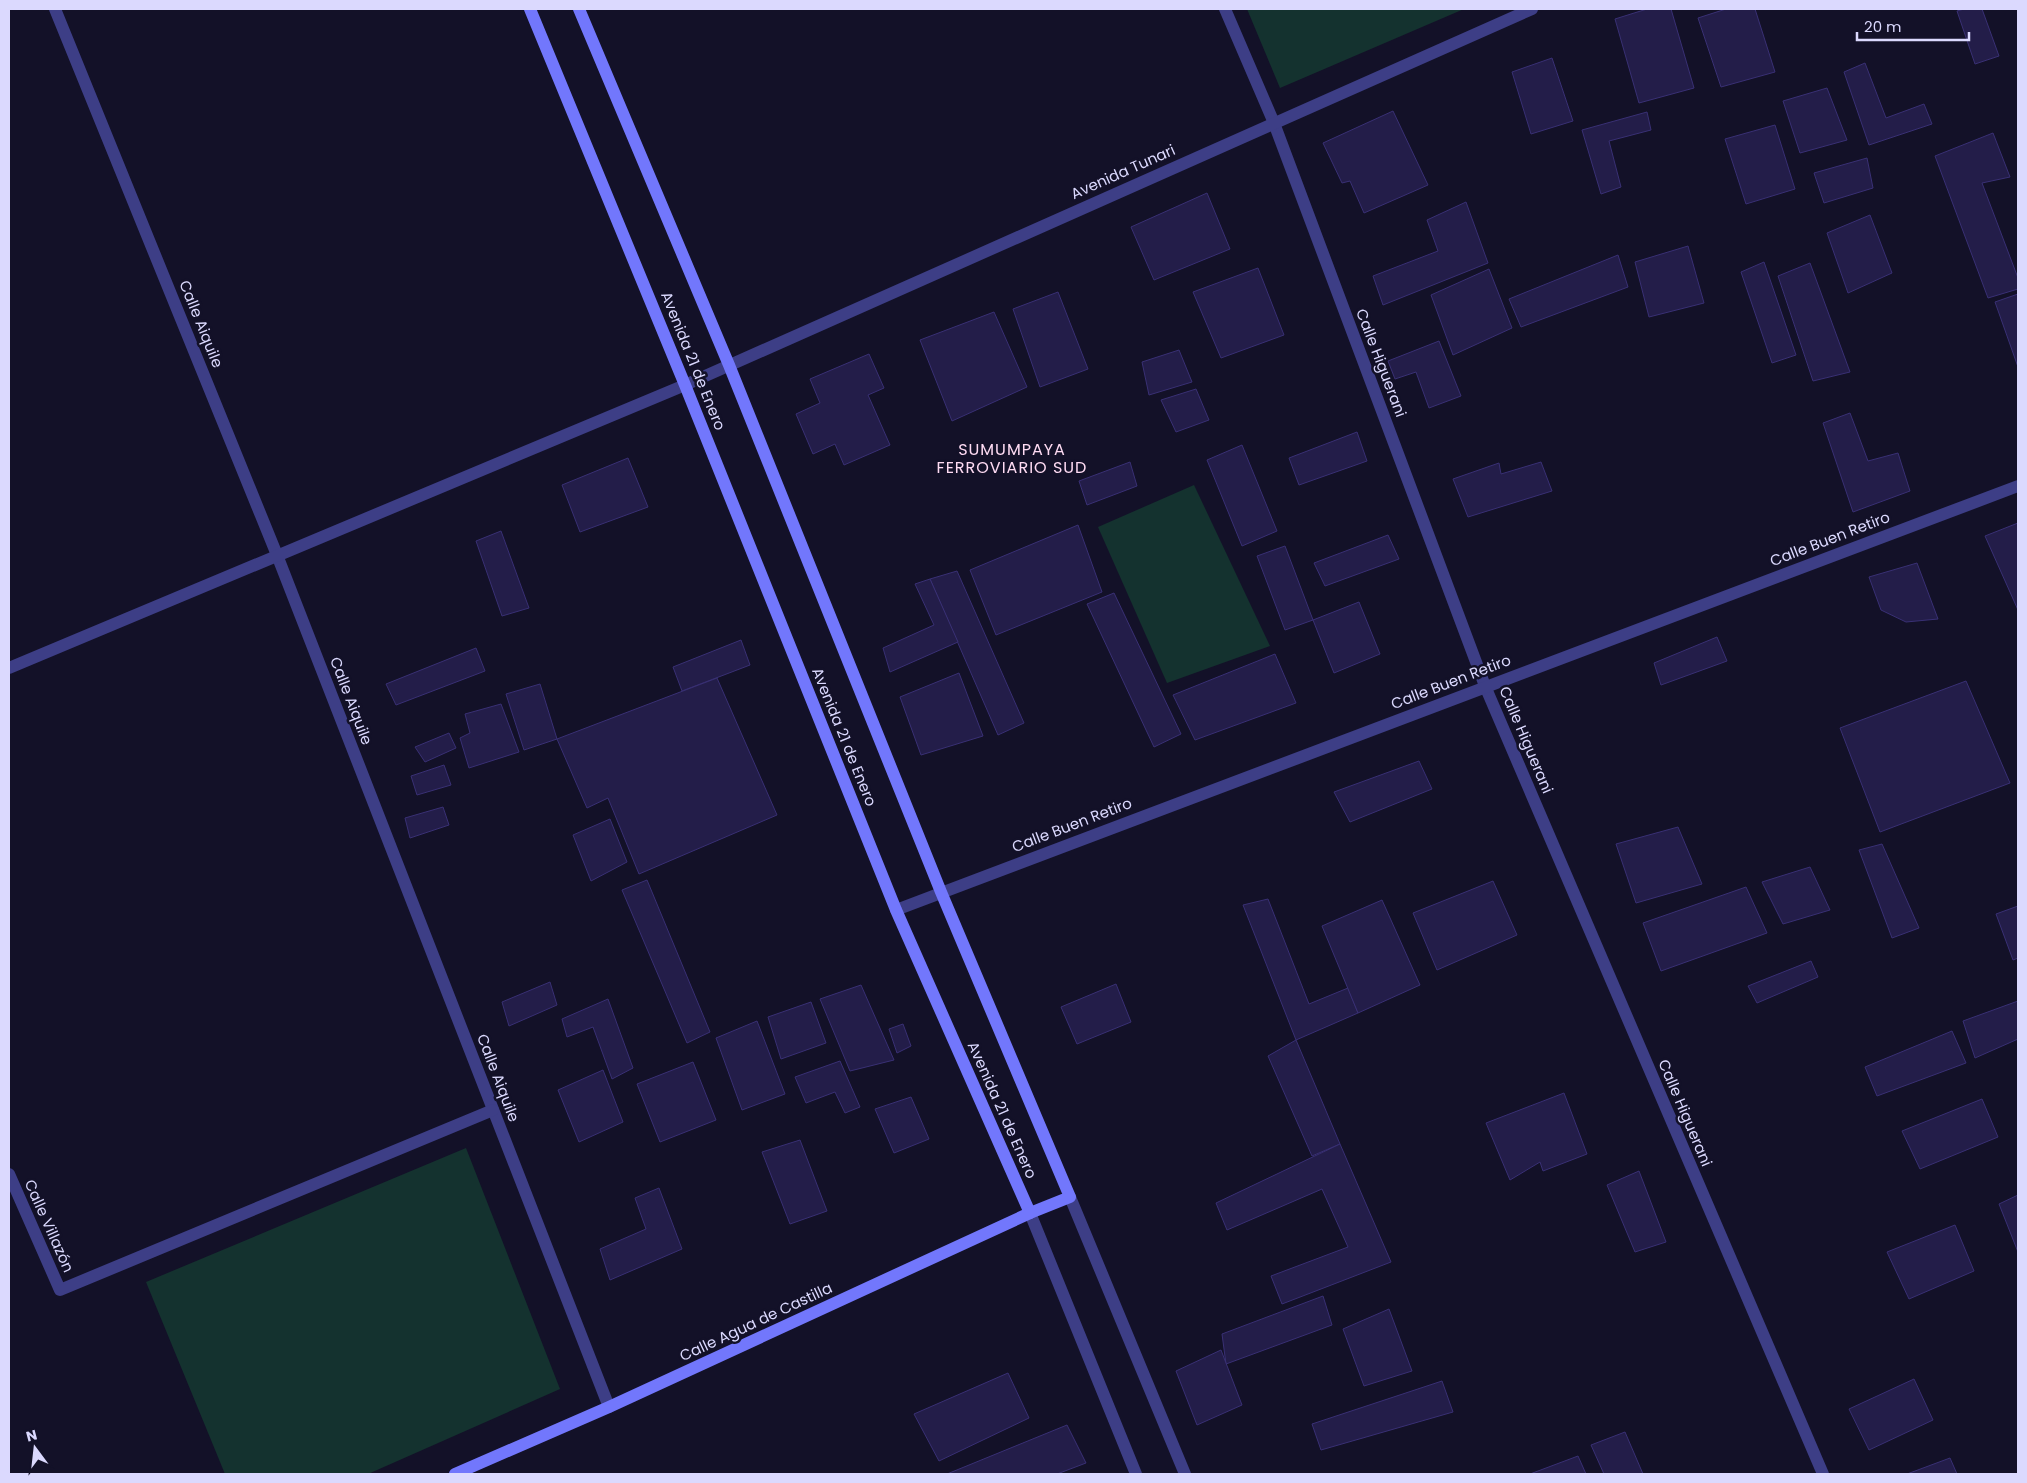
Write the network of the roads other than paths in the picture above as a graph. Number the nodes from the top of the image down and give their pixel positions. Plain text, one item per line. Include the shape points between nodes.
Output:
1 (55, 9) edge
2 (530, 9) edge
3 (579, 9) edge
4 (1225, 9) edge
5 (1532, 9) edge
6 (1274, 123) junction
7 (728, 365) junction
8 (685, 385) junction
9 (2018, 486) edge
10 (277, 555) junction
11 (9, 668) edge
12 (1485, 686) junction
13 (941, 892) junction
14 (896, 910) junction
15 (493, 1110) junction
16 (9, 1174) edge
17 (1070, 1198) junction
18 (1030, 1213) junction
19 (609, 1407) junction
20 (455, 1474) edge
21 (1136, 1474) edge
22 (1185, 1474) edge
23 (1822, 1474) edge

1 - 10 street, Calle Aiquile
2 - 8 street, Avenida 21 de Enero
3 - 7 street, Avenida 21 de Enero
4 - 6 street, Calle Higuerani
5 - 6 street, Avenida Tunari
6 - 7 street, Avenida Tunari
6 - 12 street, Calle Higuerani
7 - 8 street, Avenida Tunari
7 - 13 street, Avenida 21 de Enero
8 - 10 street, Avenida Tunari
8 - 14 street, Avenida 21 de Enero
9 - 12 street, Calle Buen Retiro
10 - 11 street, Avenida Tunari
10 - 15 street, Calle Aiquile
12 - 13 street, Calle Buen Retiro
12 - 23 street, Calle Higuerani
13 - 14 street, Calle Buen Retiro
13 - 17 street, Avenida 21 de Enero
14 - 18 street, Avenida 21 de Enero
15 - 16 street, Calle Villazón via 60,1290
15 - 19 street, Calle Aiquile
17 - 18 street, Calle Agua de Castilla
17 - 22 street, Avenida 21 de Enero
18 - 19 street, Calle Agua de Castilla
18 - 21 street, Avenida 21 de Enero
19 - 20 street, Calle Agua de Castilla

